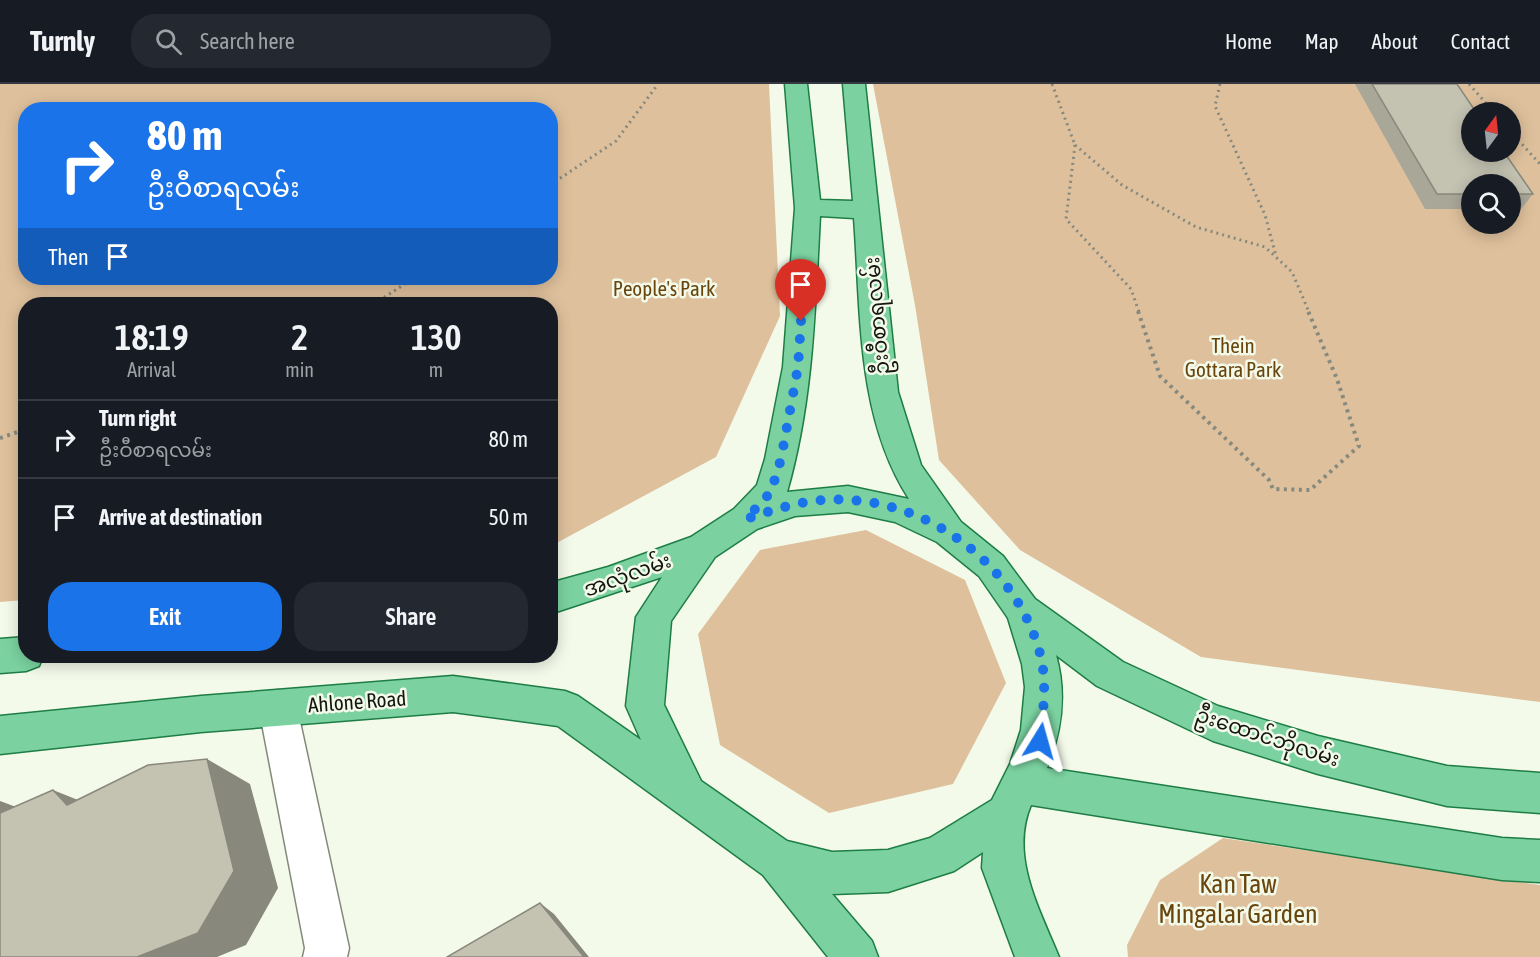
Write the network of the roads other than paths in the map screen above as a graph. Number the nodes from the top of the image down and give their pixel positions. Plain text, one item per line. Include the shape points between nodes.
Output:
1 (796, 84) edge
2 (854, 84) edge
3 (808, 208) junction
4 (866, 210) junction
5 (746, 519) junction
6 (949, 532) junction
7 (703, 547) junction
8 (558, 598) edge
9 (1023, 610) junction
10 (18, 655) edge
11 (0, 656) edge
12 (278, 708) junction
13 (0, 735) edge
14 (1540, 793) edge
15 (687, 795) junction
16 (1014, 799) junction
17 (778, 860) junction
18 (1540, 861) edge
19 (325, 957) edge
20 (856, 957) edge
21 (1037, 957) edge

1 - 3 main road
2 - 4 main road, ဦးဝီစာရလမ်း
3 - 4 main road
3 - 5 main road via 798,367 781,459 771,492
4 - 6 main road, ဦးဝီစာရလမ်း via 883,392 907,469
5 - 6 main road via 795,503 848,500 900,509
5 - 7 main road
6 - 9 main road via 991,566
7 - 8 main road, အလုံလမ်း via 594,589
7 - 15 main road via 654,616 645,706
9 - 14 main road, ဦးထောင်ဘိုလမ်း via 1110,674 1213,723 1318,755 1447,786
9 - 16 main road via 1040,651 1046,695 1040,741
10 - 11 main road
12 - 13 main road, Ahlone Road
12 - 15 main road, Ahlone Road via 453,694 565,709
12 - 19 street via 327,948
15 - 17 main road, Ahlone Road
16 - 17 main road via 939,856 888,871 832,873
16 - 18 main road via 1138,800 1502,859
16 - 21 main road via 1003,868
17 - 20 main road

